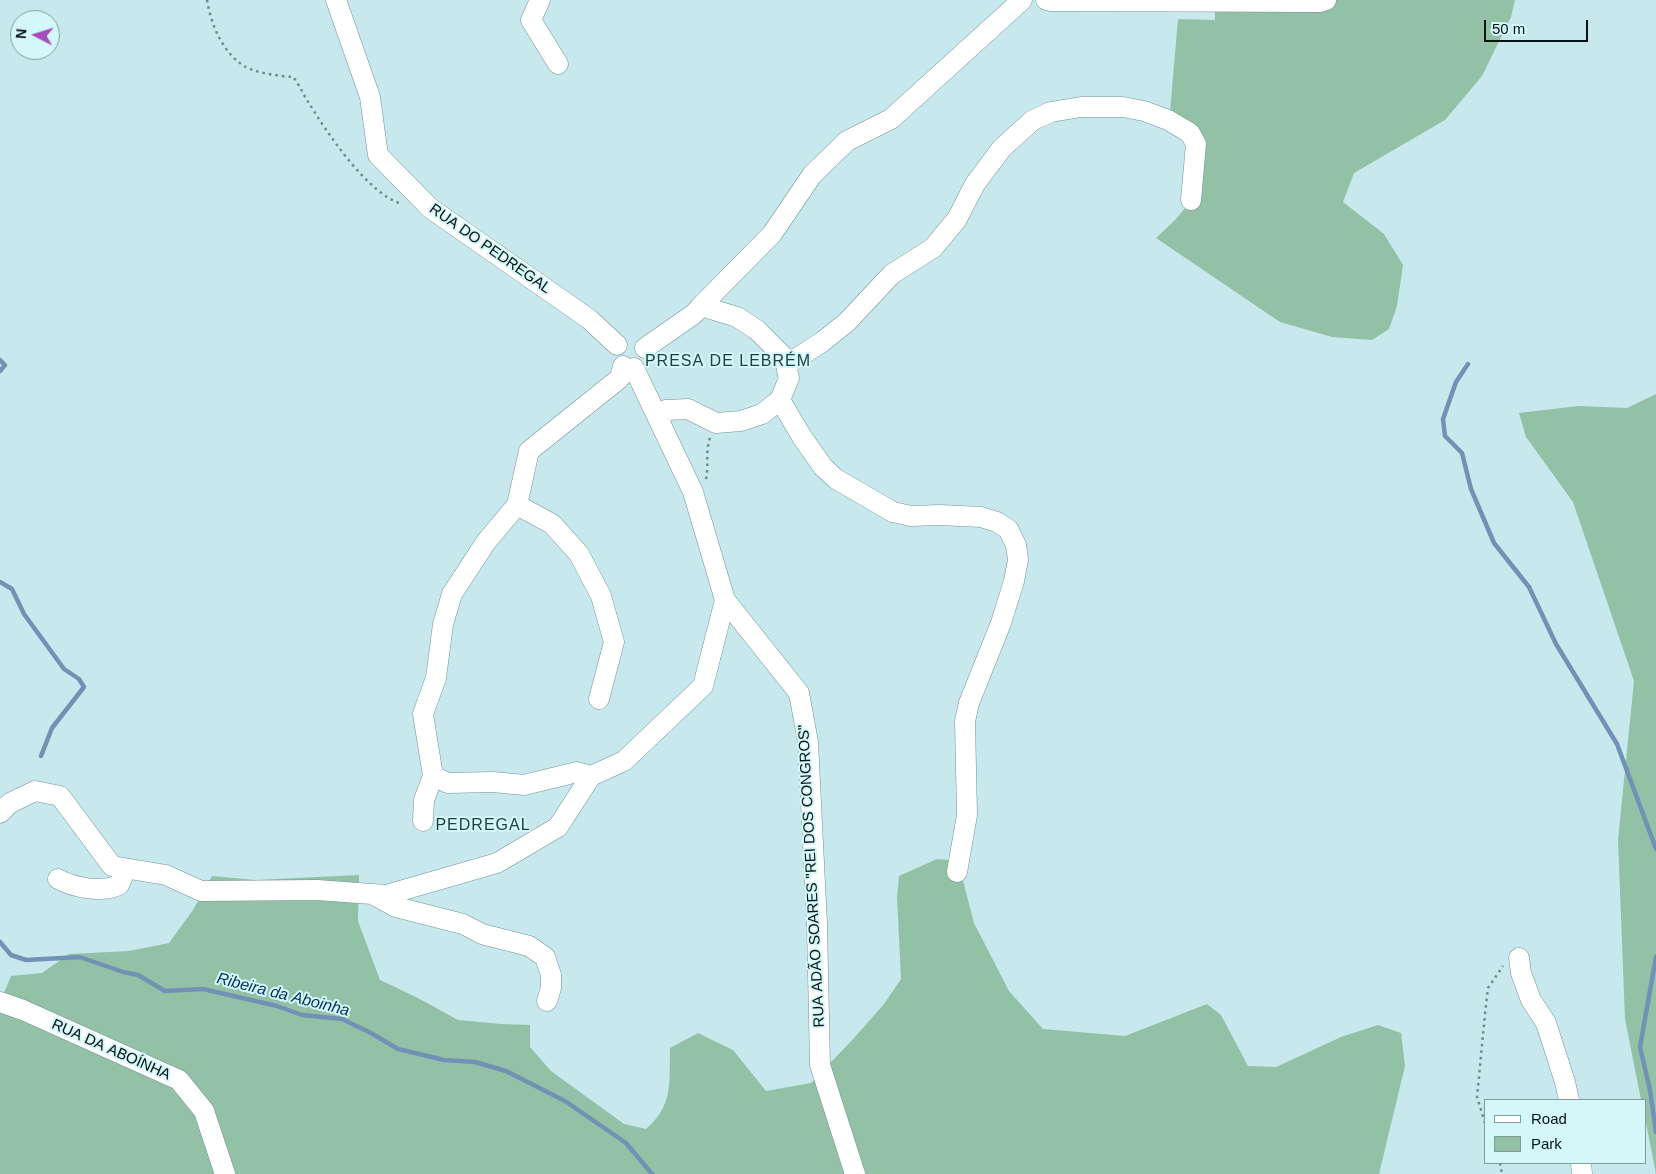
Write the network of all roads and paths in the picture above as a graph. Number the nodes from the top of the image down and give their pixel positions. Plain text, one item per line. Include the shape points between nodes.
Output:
1 (207, 0) edge
2 (540, 0) edge
3 (1022, 0) edge
4 (1046, 0) edge
5 (1326, 0) edge
6 (336, 1) edge
7 (558, 64) dead end
8 (1191, 200) dead end
9 (404, 205) dead end
10 (701, 306) junction
11 (617, 345) junction
12 (645, 348) junction
13 (786, 365) junction
14 (628, 367) junction
15 (780, 400) junction
16 (659, 420) junction
17 (716, 423) junction
18 (693, 492) junction
19 (517, 505) junction
20 (725, 600) junction
21 (599, 699) dead end
22 (432, 776) junction
23 (591, 776) junction
24 (0, 813) edge
25 (423, 821) dead end
26 (126, 869) junction
27 (957, 872) dead end
28 (58, 879) dead end
29 (372, 894) junction
30 (1520, 958) joint
31 (547, 1001) dead end
32 (0, 1002) edge
33 (1569, 1099) edge
34 (1484, 1121) edge
35 (225, 1174) edge
36 (854, 1174) edge

1 - 9 path via 216,32 227,50 249,68 292,77 335,143 357,169 379,191
2 - 7 street via 531,20
3 - 10 street via 891,119 847,141 812,174 772,234
4 - 5 street
6 - 11 street, RUA DO PEDREGAL via 370,97 378,155 430,208 589,318
8 - 13 street via 1196,144 1190,133 1168,120 1123,107 1081,107 1051,112 1033,120 1002,148 975,184 957,219 934,248 892,274 847,322
10 - 12 street
10 - 13 street via 737,317 757,330 784,357
11 - 12 street via 624,338 635,337
11 - 14 street via 615,354 619,363
12 - 14 street via 642,362
13 - 15 street via 789,378
14 - 16 street
14 - 19 street via 620,378 529,451
15 - 17 street via 762,414 741,421
15 - 27 street via 823,467 836,479 893,512 911,516 981,517 997,522 1008,529 1016,545 1018,560 1014,581 969,702 965,721 966,815
16 - 17 street via 666,410 688,409
16 - 18 street
17 - 18 path via 707,447 708,470 704,487
18 - 20 street
19 - 21 street via 552,524 579,554 601,596 614,642
19 - 22 street via 486,542 452,594 443,624 436,678 423,714
20 - 23 street via 703,686 624,761
20 - 36 street, RUA ADÃO SOARES "REI DOS CONGROS" via 799,693 808,742 820,1065
22 - 23 street via 448,783 524,785 577,772
22 - 25 street via 424,800
23 - 29 street via 558,827 497,863 386,895
24 - 26 street via 10,803 35,791 60,796 112,866
26 - 28 street via 119,885 110,889 72,886
26 - 29 street via 166,875 201,891 317,890
29 - 31 street via 396,907 463,924 482,934 529,946 545,957 551,975
30 - 33 street via 1521,974 1531,1000 1546,1023
30 - 34 path via 1511,957 1488,988 1477,1097
32 - 35 street, RUA DA ABOÍNHA via 179,1080 204,1111

